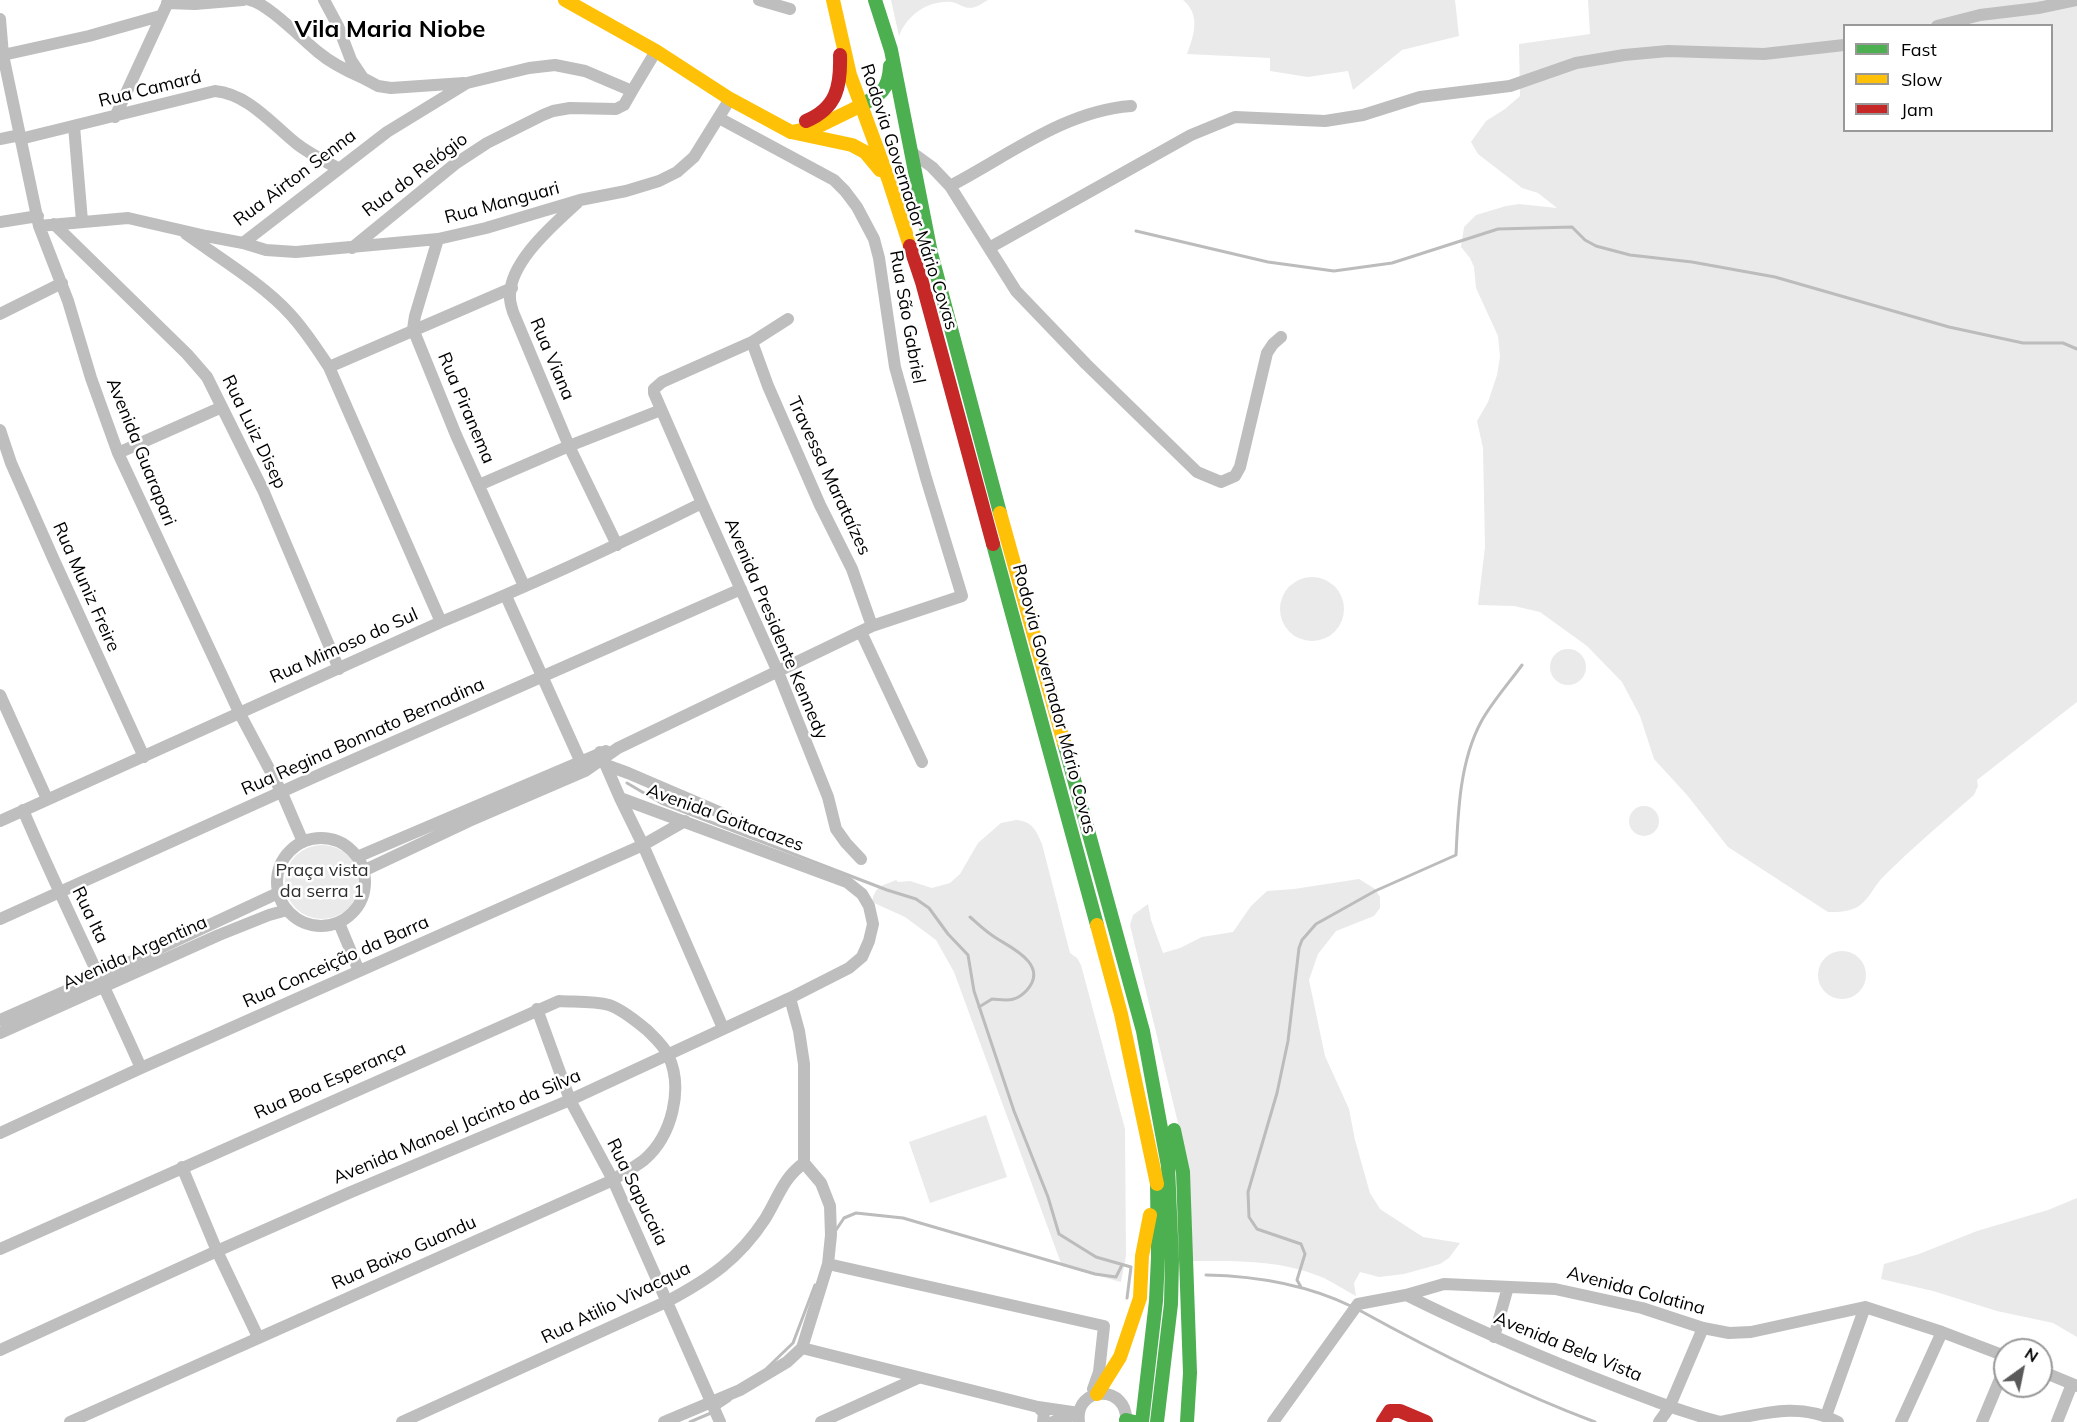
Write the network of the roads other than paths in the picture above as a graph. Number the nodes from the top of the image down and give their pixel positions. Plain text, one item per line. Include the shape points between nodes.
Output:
1 (243, 0) edge
2 (250, 0) edge
3 (324, 0) edge
4 (565, 0) edge
5 (759, 0) edge
6 (833, 0) edge
7 (845, 0) edge
8 (865, 0) edge
9 (876, 0) edge
10 (2077, 0) edge
11 (168, 1) edge
12 (790, 9) dead end
13 (160, 16) junction
14 (0, 19) edge
15 (884, 23) junction
16 (1945, 24) edge
17 (839, 33) junction
18 (1843, 45) edge
19 (891, 50) junction
20 (656, 51) junction
21 (3, 55) junction
22 (363, 78) junction
23 (467, 83) junction
24 (632, 91) junction
25 (730, 99) junction
26 (860, 106) junction
27 (1131, 106) dead end
28 (115, 117) junction
29 (719, 118) junction
30 (773, 122) junction
31 (74, 126) junction
32 (791, 132) junction
33 (20, 137) junction
34 (0, 140) edge
35 (909, 151) junction
36 (338, 168) junction
37 (889, 181) junction
38 (950, 186) junction
39 (580, 200) junction
40 (39, 221) junction
41 (82, 221) junction
42 (0, 222) edge
43 (54, 224) junction
44 (181, 230) junction
45 (438, 239) junction
46 (243, 243) junction
47 (352, 248) junction
48 (988, 248) junction
49 (62, 283) junction
50 (512, 288) junction
51 (0, 314) edge
52 (788, 319) dead end
53 (413, 329) junction
54 (1281, 337) dead end
55 (752, 342) junction
56 (329, 367) junction
57 (222, 407) junction
58 (661, 410) junction
59 (0, 430) edge
60 (569, 446) junction
61 (118, 453) junction
62 (478, 485) junction
63 (702, 503) junction
64 (617, 545) junction
65 (524, 586) junction
66 (741, 589) junction
67 (506, 596) junction
68 (441, 622) junction
69 (867, 629) junction
70 (339, 669) junction
71 (778, 672) junction
72 (542, 677) junction
73 (0, 695) edge
74 (239, 712) junction
75 (144, 757) junction
76 (603, 759) junction
77 (922, 762) dead end
78 (582, 766) junction
79 (282, 793) junction
80 (620, 798) junction
81 (47, 799) junction
82 (22, 810) junction
83 (726, 815) dead end
84 (0, 821) edge
85 (685, 821) junction
86 (303, 842) junction
87 (643, 845) junction
88 (357, 857) junction
89 (861, 859) dead end
90 (363, 871) junction
91 (58, 893) junction
92 (278, 893) junction
93 (862, 894) joint
94 (287, 910) junction
95 (0, 918) edge
96 (339, 923) junction
97 (359, 971) junction
98 (102, 982) junction
99 (790, 998) junction
100 (537, 1009) junction
101 (0, 1020) edge
102 (723, 1028) junction
103 (0, 1033) edge
104 (668, 1053) junction
105 (141, 1068) junction
106 (570, 1100) junction
107 (0, 1133) edge
108 (804, 1163) junction
109 (182, 1167) junction
110 (613, 1180) junction
111 (1157, 1180) junction
112 (0, 1249) edge
113 (217, 1251) junction
114 (1179, 1261) junction
115 (828, 1264) junction
116 (1508, 1287) junction
117 (1407, 1295) junction
118 (668, 1301) junction
119 (1865, 1307) junction
120 (1703, 1328) junction
121 (1942, 1332) junction
122 (258, 1337) junction
123 (1494, 1337) junction
124 (802, 1348) junction
125 (0, 1350) edge
126 (1993, 1351) edge
127 (891, 1371) junction
128 (2053, 1376) edge
129 (918, 1378) junction
130 (2074, 1385) edge
131 (893, 1388) junction
132 (1094, 1395) junction
133 (1993, 1396) edge
134 (712, 1403) junction
135 (1038, 1407) junction
136 (1670, 1408) junction
137 (1826, 1416) junction
138 (1078, 1418) edge
139 (1129, 1421) edge
140 (70, 1422) edge
141 (402, 1422) edge
142 (664, 1422) edge
143 (720, 1422) edge
144 (821, 1422) edge
145 (1043, 1422) edge
146 (1053, 1422) edge
147 (1142, 1422) edge
148 (1157, 1422) edge
149 (1187, 1422) edge
150 (1273, 1422) edge
151 (1383, 1422) edge
152 (1426, 1422) edge
153 (1659, 1422) edge
154 (1720, 1422) edge
155 (1838, 1422) edge
156 (1901, 1422) edge
157 (1982, 1422) edge
158 (2057, 1422) edge

1 - 11 street via 195,4
2 - 22 street via 264,6 320,54
3 - 22 street
4 - 20 main road
5 - 12 street
6 - 17 main road, Rodovia Governador Mário Covas
7 - 17 main road
8 - 15 main road
9 - 15 main road, Rodovia Governador Mário Covas
10 - 16 street
11 - 13 street
13 - 21 street
13 - 28 street
14 - 21 street, Avenida Guarapari
15 - 19 main road, Rodovia Governador Mário Covas
17 - 26 main road, Rodovia Governador Mário Covas
17 - 30 main road via 840,82 832,103 812,119
18 - 48 street via 1764,54 1668,51 1624,55 1576,63 1510,86 1420,97 1363,116 1325,121 1236,117 1191,135
19 - 26 main road via 886,89
19 - 35 main road, Rodovia Governador Mário Covas
20 - 24 street, Rua do Relógio
20 - 25 main road
21 - 33 street, Avenida Guarapari
22 - 23 street via 391,88
23 - 24 street, Rua Airton Senna via 555,65 585,71
23 - 36 street, Rua Airton Senna via 387,132
24 - 47 street, Rua do Relógio via 624,105 616,109 553,111 487,143 446,171
25 - 29 street, Rua Manguari
25 - 30 main road
26 - 32 main road via 817,127
26 - 37 main road, Rodovia Governador Mário Covas
27 - 38 street via 1084,115
28 - 31 street, Rua Camará
28 - 36 street, Rua Camará via 197,94 226,92 243,99 299,146
29 - 39 street, Rua Manguari via 694,157 677,172 626,191
29 - 69 street, Rua São Gabriel via 834,180 857,207 874,239 895,367 962,596
30 - 32 main road
31 - 33 street, Rua Camará
31 - 41 street
32 - 37 main road via 852,145 865,153
33 - 34 street, Rua Camará
33 - 40 street, Avenida Guarapari
35 - 38 street
35 - 114 main road, Rodovia Governador Mário Covas via 970,405 1143,1031 1168,1166
36 - 46 street, Rua Airton Senna
37 - 111 main road, Rodovia Governador Mário Covas via 922,282 1115,991
38 - 48 street
39 - 45 street, Rua Manguari
39 - 50 street, Rua Viana via 523,259
40 - 42 street, Rua Airton Senna
40 - 43 street, Rua Airton Senna
40 - 49 street, Avenida Guarapari
41 - 43 street, Rua Airton Senna
41 - 44 street, Rua Airton Senna via 128,218
43 - 57 street, Rua Luiz Disep via 187,354 207,376
44 - 46 street, Rua Airton Senna
44 - 56 street via 289,312
45 - 47 street, Rua Manguari
45 - 53 street
46 - 47 street, Rua Manguari via 278,252
48 - 54 street via 1016,291 1086,364 1197,472 1221,482 1235,476 1240,467 1267,353
49 - 51 street
49 - 61 street, Avenida Guarapari
50 - 53 street
50 - 60 street, Rua Viana via 513,312
52 - 55 street
53 - 56 street
53 - 62 street, Rua Piranema
55 - 58 street via 662,382 654,390
55 - 69 street, Travessa Marataízes via 820,505 852,569
56 - 68 street
57 - 61 street
57 - 70 street, Rua Luiz Disep via 263,490
58 - 60 street
58 - 63 street, Avenida Presidente Kennedy
59 - 75 street, Rua Muniz Freire via 43,537
60 - 62 street
60 - 64 street, Rua Viana
61 - 74 street, Avenida Guarapari
62 - 65 street, Rua Piranema
63 - 64 street, Rua Mimoso do Sul
63 - 66 street, Avenida Presidente Kennedy
64 - 65 street, Rua Mimoso do Sul
65 - 67 street, Rua Mimoso do Sul
66 - 71 street, Avenida Presidente Kennedy
66 - 72 street, Rua Regina Bonnato Bernadina
67 - 68 street, Rua Mimoso do Sul
67 - 72 street
68 - 70 street, Rua Mimoso do Sul
69 - 71 street
69 - 77 street, Travessa Marataízes
70 - 74 street, Rua Mimoso do Sul
71 - 76 street via 618,748
71 - 89 street, Avenida Presidente Kennedy via 828,797 836,829
72 - 78 street
72 - 79 street, Rua Regina Bonnato Bernadina
73 - 81 street
74 - 75 street, Rua Mimoso do Sul
74 - 79 street, Avenida Guarapari
75 - 81 street, Rua Mimoso do Sul
76 - 78 street
76 - 80 street, Avenida Goitacazes
76 - 83 street
78 - 88 street
78 - 90 street
79 - 86 street, Avenida Guarapari
79 - 91 street, Rua Regina Bonnato Bernadina
80 - 85 street, Avenida Goitacazes
80 - 87 street
81 - 82 street, Rua Mimoso do Sul
82 - 84 street, Rua Mimoso do Sul
82 - 91 street, Rua Ita
85 - 87 street, Rua Conceição da Barra
85 - 93 street, Avenida Goitacazes via 846,882
86 - 88 street via 319,838 335,841
86 - 92 street via 280,864
87 - 97 street, Rua Conceição da Barra
87 - 102 street
88 - 90 street
90 - 96 street via 361,900 352,914
91 - 95 street, Rua Regina Bonnato Bernadina
91 - 98 street, Rua Ita
92 - 94 street
92 - 98 street, Avenida Argentina
93 - 99 street, Avenida Manoel Jacinto da Silva via 873,924 862,957 849,968
94 - 96 street via 299,921 315,926
94 - 98 street, Avenida Argentina
96 - 97 street
97 - 105 street, Rua Conceição da Barra
98 - 101 street, Avenida Argentina
98 - 103 street, Avenida Argentina
98 - 105 street, Rua Ita
99 - 102 street, Avenida Manoel Jacinto da Silva
99 - 108 street via 804,1064
100 - 104 street, Rua Boa Esperança via 559,1001 611,1005 639,1023
100 - 106 street, Rua Sapucaia
100 - 109 street, Rua Boa Esperança
102 - 104 street, Avenida Manoel Jacinto da Silva
104 - 106 street, Avenida Manoel Jacinto da Silva
104 - 110 street, Rua Baixo Guandu via 674,1098 664,1135 645,1159
105 - 107 street, Rua Conceição da Barra
106 - 110 street, Rua Sapucaia
106 - 113 street, Avenida Manoel Jacinto da Silva
108 - 115 street via 821,1183 830,1206
108 - 118 street, Rua Atilio Vivacqua via 791,1172 765,1219 740,1252 713,1275
109 - 112 street, Rua Boa Esperança
109 - 113 street
110 - 118 street, Rua Sapucaia
110 - 122 street, Rua Baixo Guandu
111 - 132 main road via 1142,1256 1140,1298 1120,1357
111 - 147 main road, Rodovia Governador Mário Covas via 1156,1300
113 - 122 street
113 - 125 street, Avenida Manoel Jacinto da Silva
114 - 148 main road, Rodovia Governador Mário Covas
114 - 149 main road via 1187,1306
115 - 124 street
115 - 132 street via 1104,1326
116 - 117 street, Avenida Colatina via 1444,1284
116 - 120 street, Avenida Colatina via 1556,1288 1642,1308
116 - 123 street
117 - 123 street, Avenida Bela Vista
117 - 150 street, Avenida Colatina via 1358,1304
118 - 134 street, Rua Sapucaia
118 - 141 street, Rua Atilio Vivacqua
119 - 120 street, Avenida Colatina via 1751,1332
119 - 121 street
119 - 137 street
120 - 136 street
121 - 126 street
121 - 156 street
122 - 140 street, Rua Baixo Guandu
123 - 136 street, Avenida Bela Vista
124 - 127 street
124 - 134 street via 787,1362
127 - 129 street
127 - 131 street
128 - 130 street
129 - 131 street
129 - 135 street
130 - 158 street
131 - 144 street
132 - 138 street via 1083,1404
132 - 139 street via 1108,1394 1118,1399
133 - 157 street
134 - 142 street
134 - 143 street, Rua Sapucaia
135 - 138 street
135 - 145 street via 1044,1413
136 - 153 street
136 - 154 street, Avenida Bela Vista
137 - 154 street, Avenida Bela Vista via 1806,1410 1778,1411
137 - 155 street, Avenida Bela Vista
138 - 146 street
151 - 152 main road via 1390,1411 1400,1411

